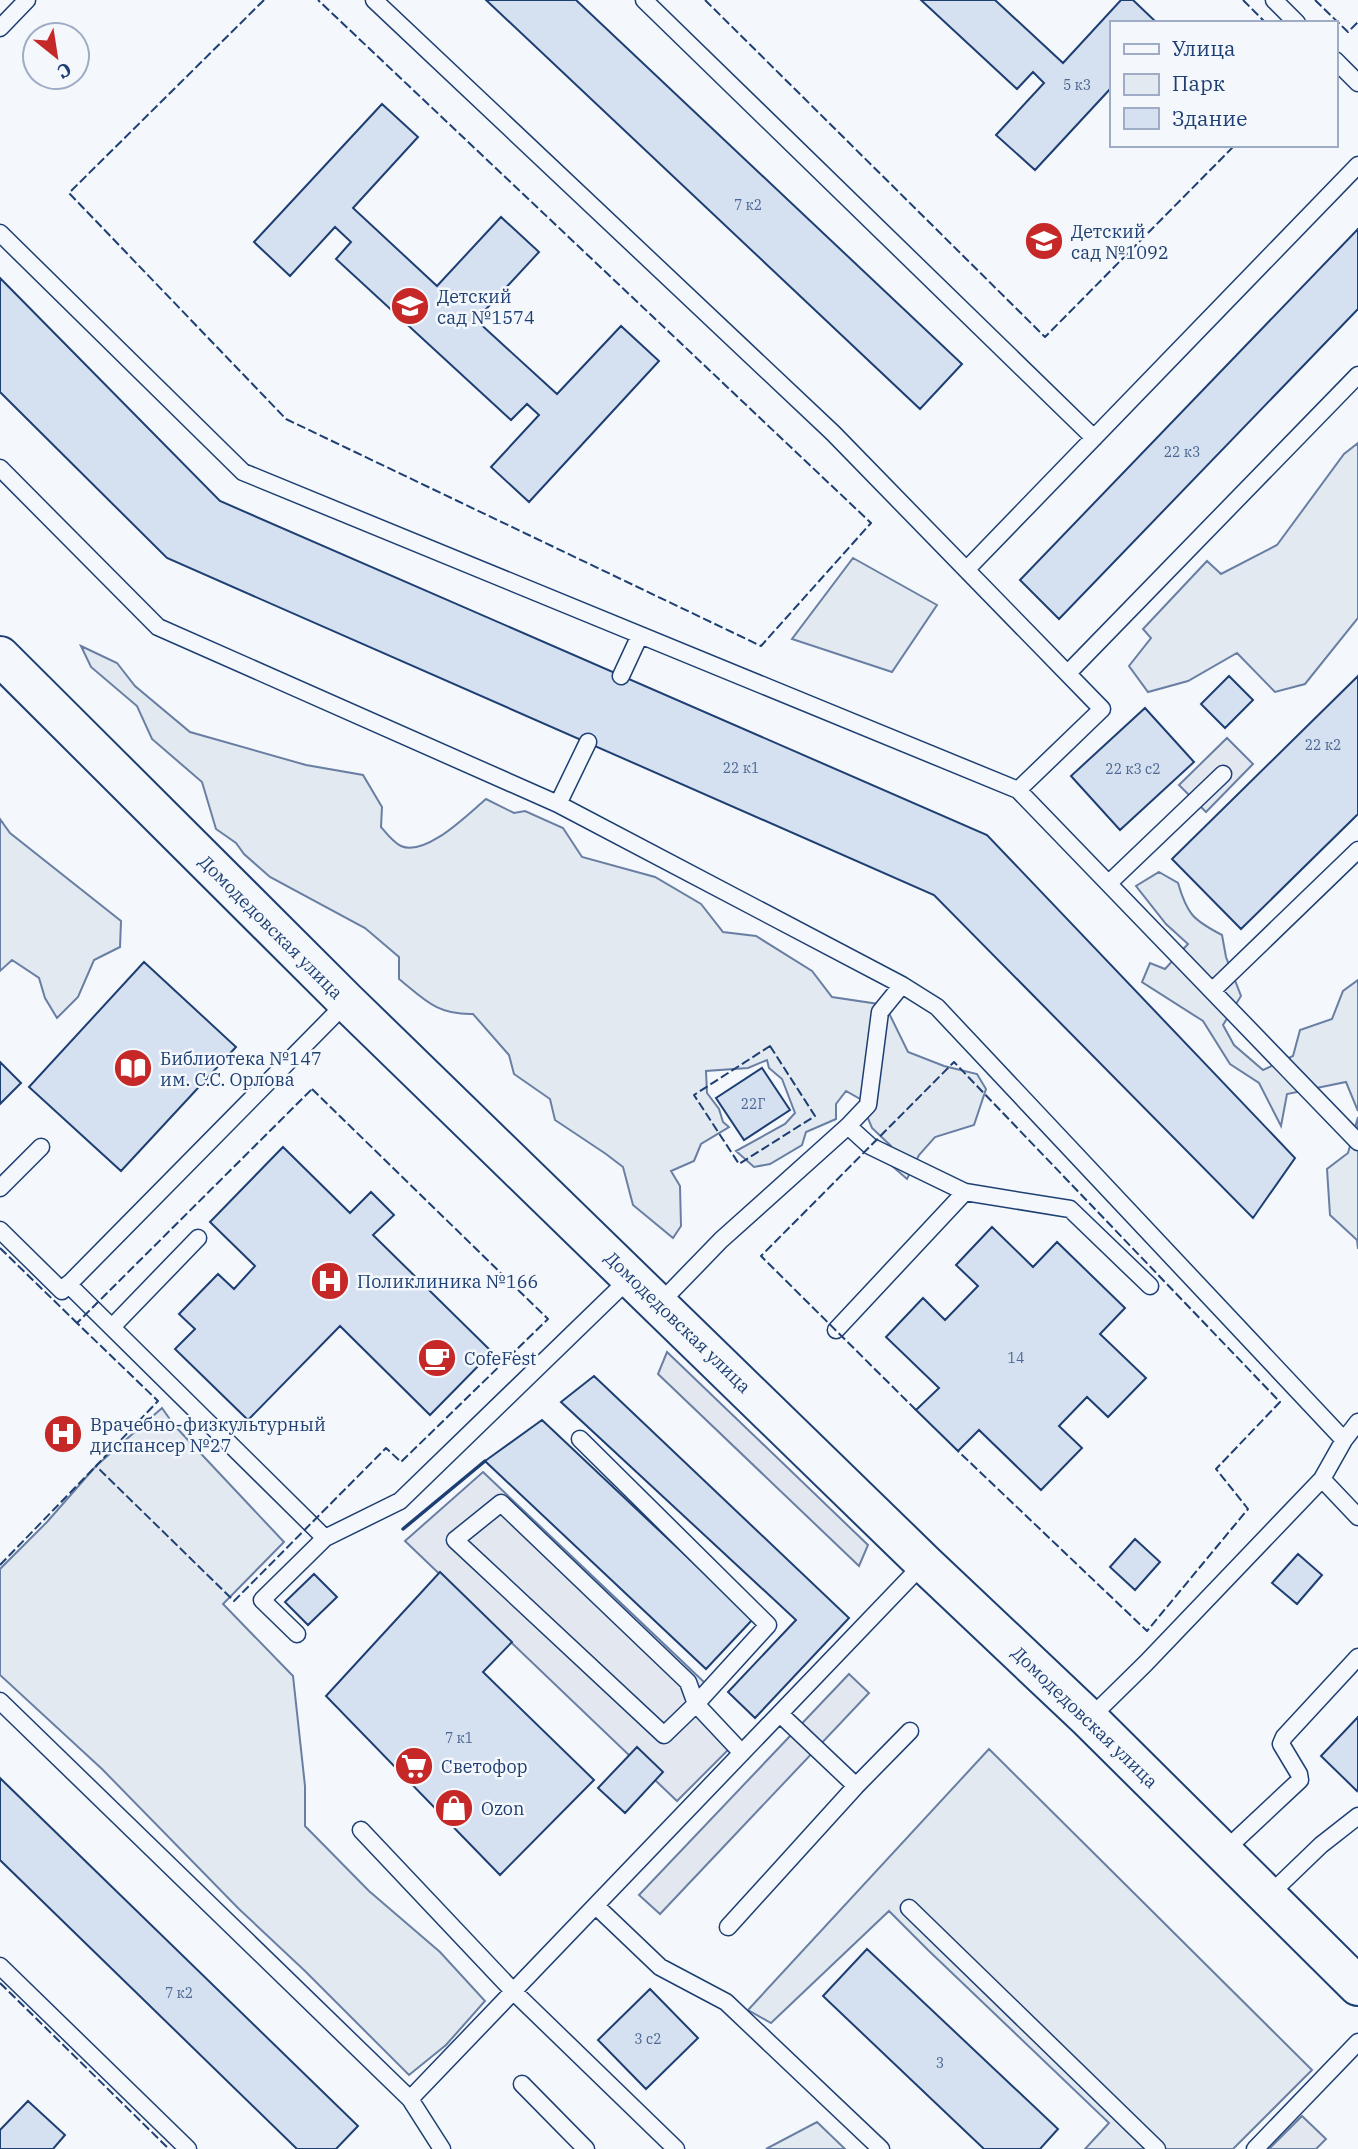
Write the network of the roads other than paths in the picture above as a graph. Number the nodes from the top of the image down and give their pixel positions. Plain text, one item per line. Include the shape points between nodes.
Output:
1 (27, 0) edge
2 (374, 0) edge
3 (644, 0) edge
4 (1274, 0) edge
5 (1295, 21) edge
6 (0, 28) edge
7 (1337, 62) edge
8 (1358, 82) edge
9 (1358, 165) edge
10 (0, 233) edge
11 (1358, 375) edge
12 (1094, 438) junction
13 (0, 468) edge
14 (967, 569) junction
15 (640, 635) junction
16 (0, 656) edge
17 (1068, 673) junction
18 (621, 676) dead end
19 (588, 742) dead end
20 (1223, 774) dead end
21 (1018, 790) junction
22 (558, 804) junction
23 (1358, 850) edge
24 (1109, 884) junction
25 (902, 985) junction
26 (1212, 991) junction
27 (347, 1002) junction
28 (848, 1126) junction
29 (1358, 1142) edge
30 (41, 1147) dead end
31 (0, 1188) edge
32 (965, 1192) junction
33 (0, 1230) edge
34 (198, 1238) dead end
35 (631, 1277) junction
36 (68, 1284) junction
37 (1150, 1286) dead end
38 (659, 1304) junction
39 (112, 1327) junction
40 (836, 1330) dead end
41 (1358, 1423) edge
42 (580, 1439) dead end
43 (1344, 1440) junction
44 (1322, 1479) junction
45 (1358, 1517) edge
46 (325, 1538) junction
47 (924, 1563) junction
48 (296, 1634) dead end
49 (1358, 1657) edge
50 (0, 1701) edge
51 (696, 1704) junction
52 (780, 1714) junction
53 (1089, 1719) junction
54 (910, 1731) dead end
55 (743, 1753) junction
56 (856, 1786) junction
57 (1358, 1816) edge
58 (361, 1830) dead end
59 (1222, 1853) junction
60 (1268, 1896) junction
61 (596, 1906) junction
62 (909, 1908) dead end
63 (728, 1927) dead end
64 (0, 1966) edge
65 (1358, 1986) edge
66 (514, 1992) junction
67 (1358, 2042) edge
68 (522, 2084) dead end
69 (410, 2099) junction
70 (188, 2149) edge
71 (442, 2149) edge
72 (586, 2149) edge
73 (676, 2149) edge
74 (881, 2149) edge
75 (1157, 2149) edge
76 (1255, 2149) edge

1 - 6 lane
2 - 14 lane via 833,433
3 - 12 lane
4 - 5 lane
7 - 8 lane
9 - 12 lane
10 - 15 lane via 243,472
11 - 17 lane
12 - 14 lane
13 - 22 lane via 158,627
14 - 17 lane
15 - 18 lane
15 - 21 lane
16 - 27 street, Домодедовская улица
17 - 21 lane via 1102,709
19 - 22 lane
20 - 24 lane
21 - 24 lane
22 - 25 lane
23 - 26 lane
24 - 26 lane
25 - 28 lane via 880,1012 868,1105
25 - 43 lane via 937,1007
26 - 29 lane
27 - 35 street, Домодедовская улица
27 - 36 lane
28 - 32 lane via 870,1146
28 - 38 lane via 720,1240
30 - 31 lane
32 - 37 lane via 1070,1209
32 - 40 lane
33 - 36 lane via 62,1291
34 - 39 lane
35 - 38 street, Домодедовская улица
35 - 46 lane via 400,1501
36 - 39 lane
38 - 47 street, Домодедовская улица
39 - 46 lane
41 - 43 lane
42 - 51 lane via 768,1625
43 - 44 lane
44 - 45 lane
44 - 53 lane
46 - 48 lane via 262,1600
47 - 52 lane
47 - 53 street, Домодедовская улица
49 - 59 lane via 1284,1737 1281,1744 1300,1780
50 - 69 lane
51 - 51 lane via 688,1682 501,1503 455,1540 664,1735
51 - 55 lane
52 - 55 lane
52 - 56 lane
53 - 59 street, Домодедовская улица
54 - 56 lane
55 - 61 lane
56 - 63 lane
57 - 60 lane
58 - 66 lane
59 - 60 street, Домодедовская улица
60 - 65 street, Домодедовская улица
61 - 66 lane
61 - 74 lane via 660,1967 726,2002
62 - 75 lane
64 - 70 lane
66 - 69 lane
66 - 73 lane
67 - 76 lane
68 - 72 lane
69 - 71 lane

